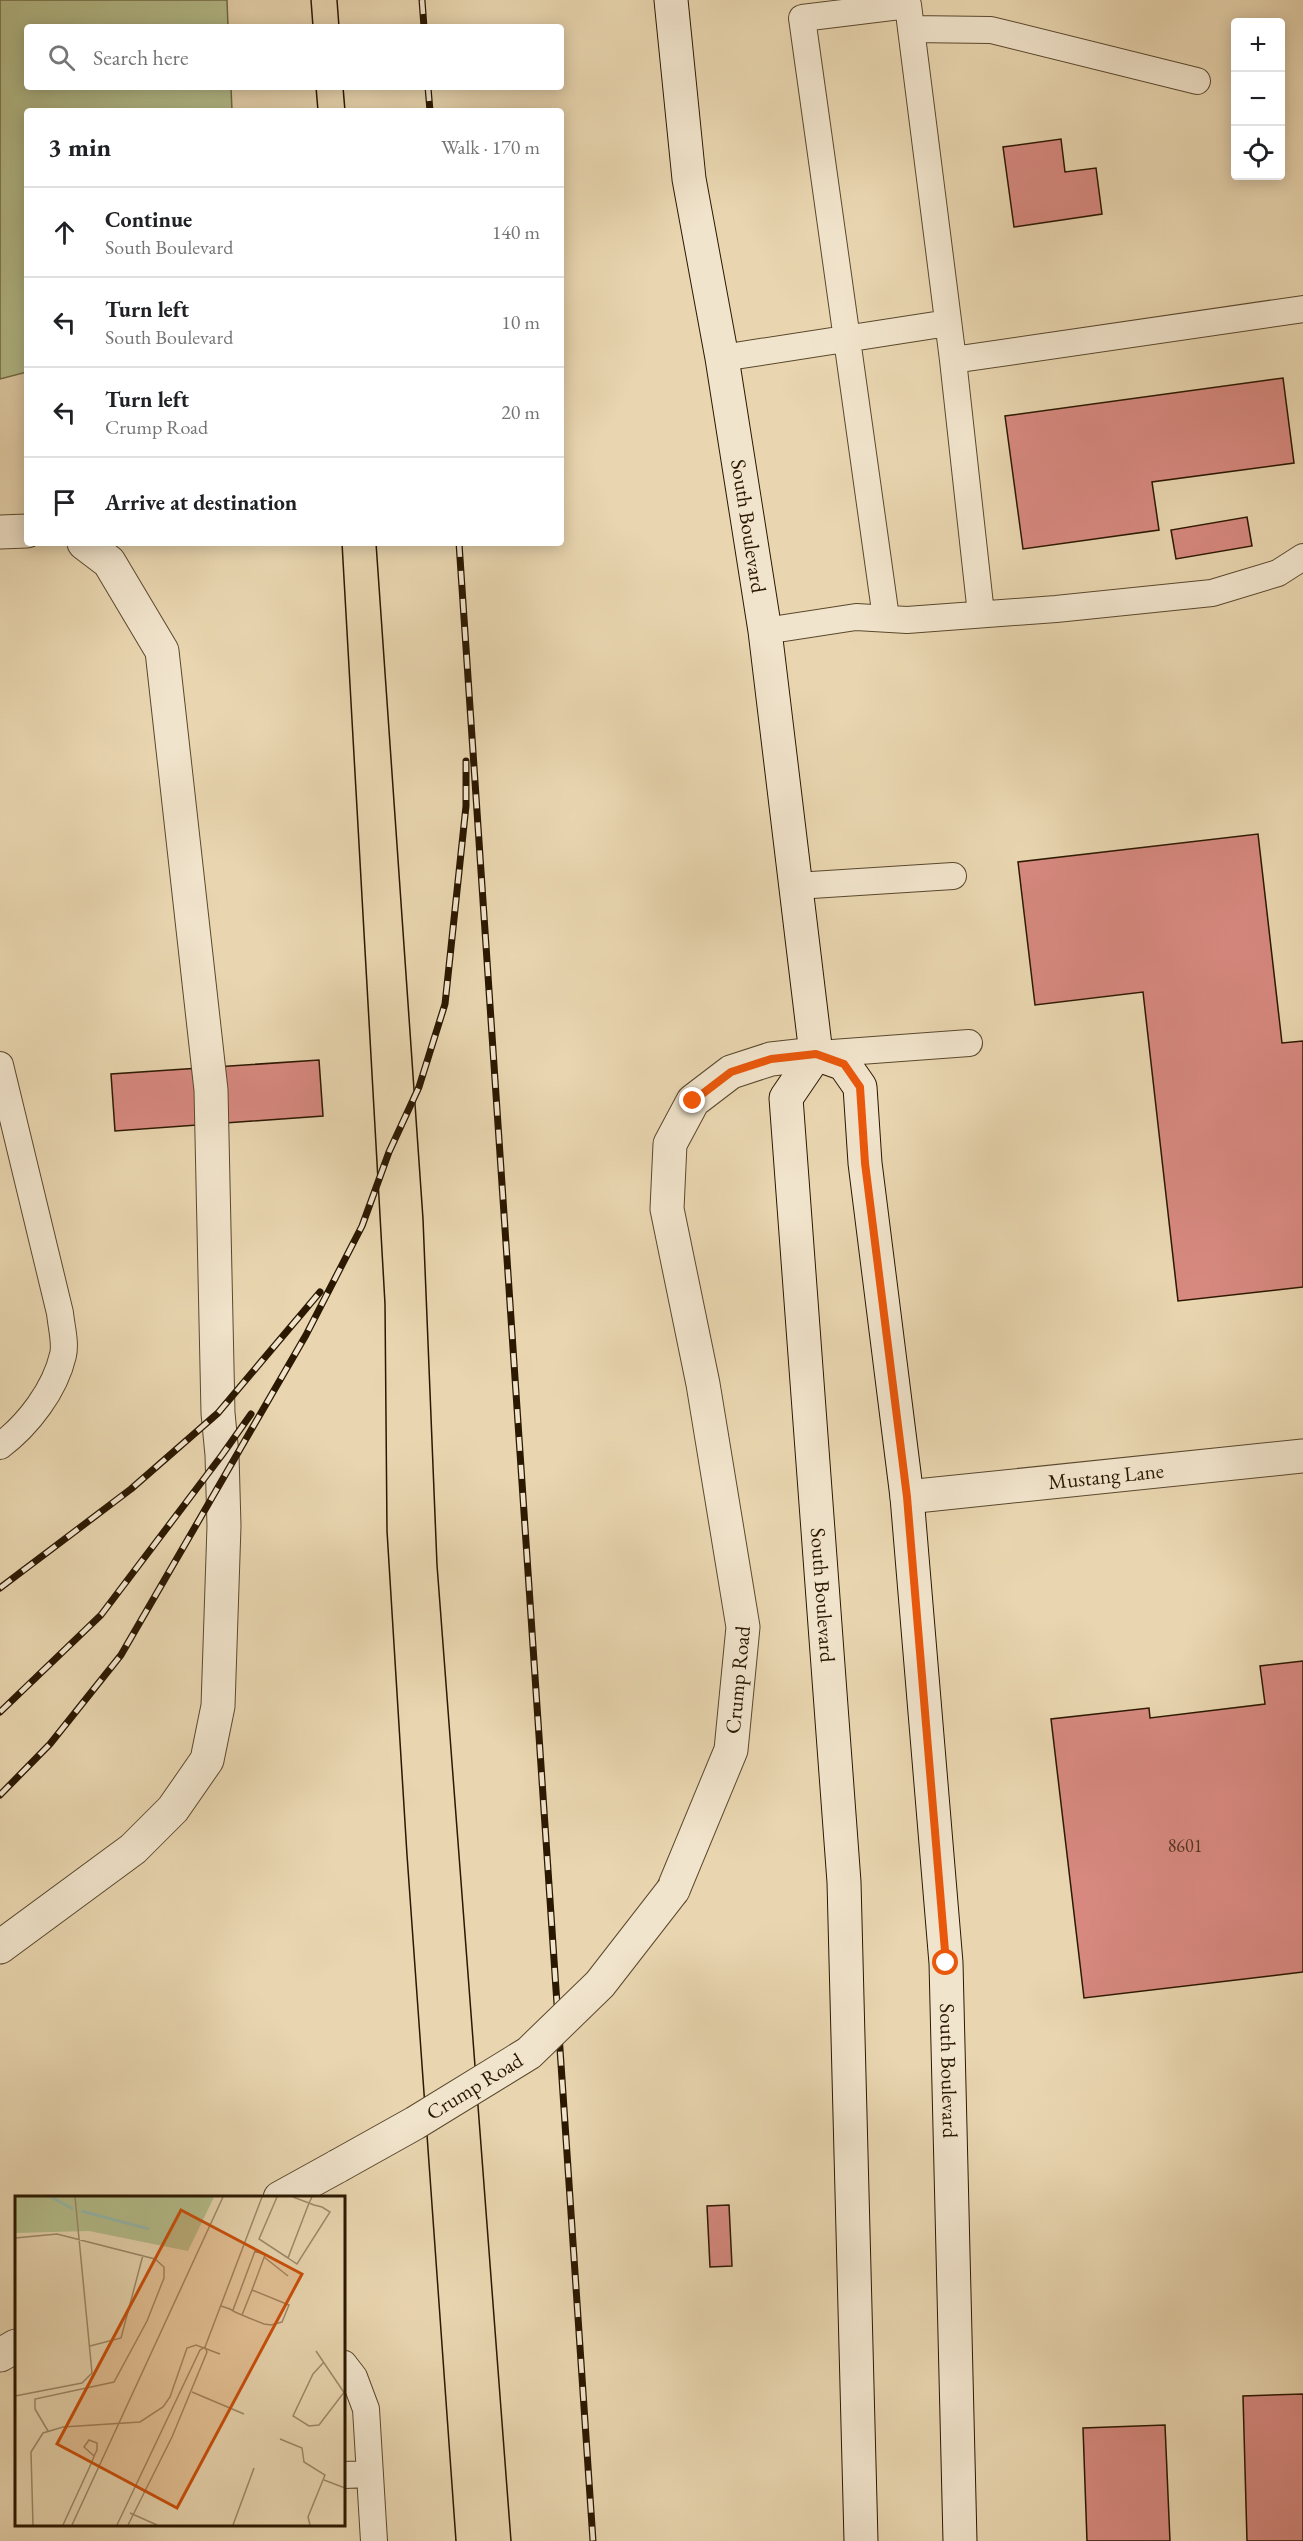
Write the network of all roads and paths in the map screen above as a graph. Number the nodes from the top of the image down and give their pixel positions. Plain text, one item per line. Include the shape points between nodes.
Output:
1 (671, 0) edge
2 (911, 29) junction
3 (1197, 81) dead end
4 (1303, 309) edge
5 (948, 323) junction
6 (847, 340) junction
7 (722, 358) junction
8 (953, 360) junction
9 (24, 531) edge
10 (0, 532) edge
11 (88, 546) edge
12 (1303, 557) edge
13 (981, 614) junction
14 (886, 618) junction
15 (765, 631) junction
16 (953, 876) dead end
17 (796, 886) junction
18 (969, 1043) dead end
19 (816, 1054) junction
20 (0, 1065) edge
21 (0, 1446) edge
22 (1303, 1456) edge
23 (907, 1497) junction
24 (0, 1947) edge
25 (284, 2196) edge
26 (15, 2347) edge
27 (0, 2355) edge
28 (345, 2365) edge
29 (370, 2474) junction
30 (345, 2475) edge
31 (374, 2541) edge
32 (861, 2541) edge
33 (960, 2541) edge

1 - 7 main road, South Boulevard via 688,179
2 - 3 lane via 991,30
2 - 5 lane
2 - 6 lane via 908,5 802,18
4 - 8 lane
5 - 6 lane
5 - 8 lane
6 - 7 lane
6 - 14 lane
7 - 15 main road, South Boulevard
8 - 13 lane
9 - 10 main road
11 - 24 main road via 109,562 162,651 211,1090 224,1526 218,1706 207,1760 173,1809 133,1849
12 - 13 lane via 1278,573 1212,593
13 - 14 lane
14 - 15 lane via 856,617
15 - 17 main road, South Boulevard
16 - 17 lane
17 - 19 main road, South Boulevard
18 - 19 lane
19 - 23 main road, South Boulevard via 844,1064 860,1087 865,1163
19 - 25 main road, Crump Road, bridge via 771,1059 731,1072 693,1101 670,1144 667,1209 703,1384 743,1627 731,1750 673,1890 600,1984 530,2054
19 - 32 main road, South Boulevard via 786,1098 844,1882
20 - 21 lane via 60,1313 64,1354 44,1401 16,1434
22 - 23 main road, Mustang Lane
23 - 33 main road, South Boulevard via 946,1963
26 - 27 main road
28 - 29 lane via 354,2377 366,2409
29 - 30 lane
29 - 31 lane

